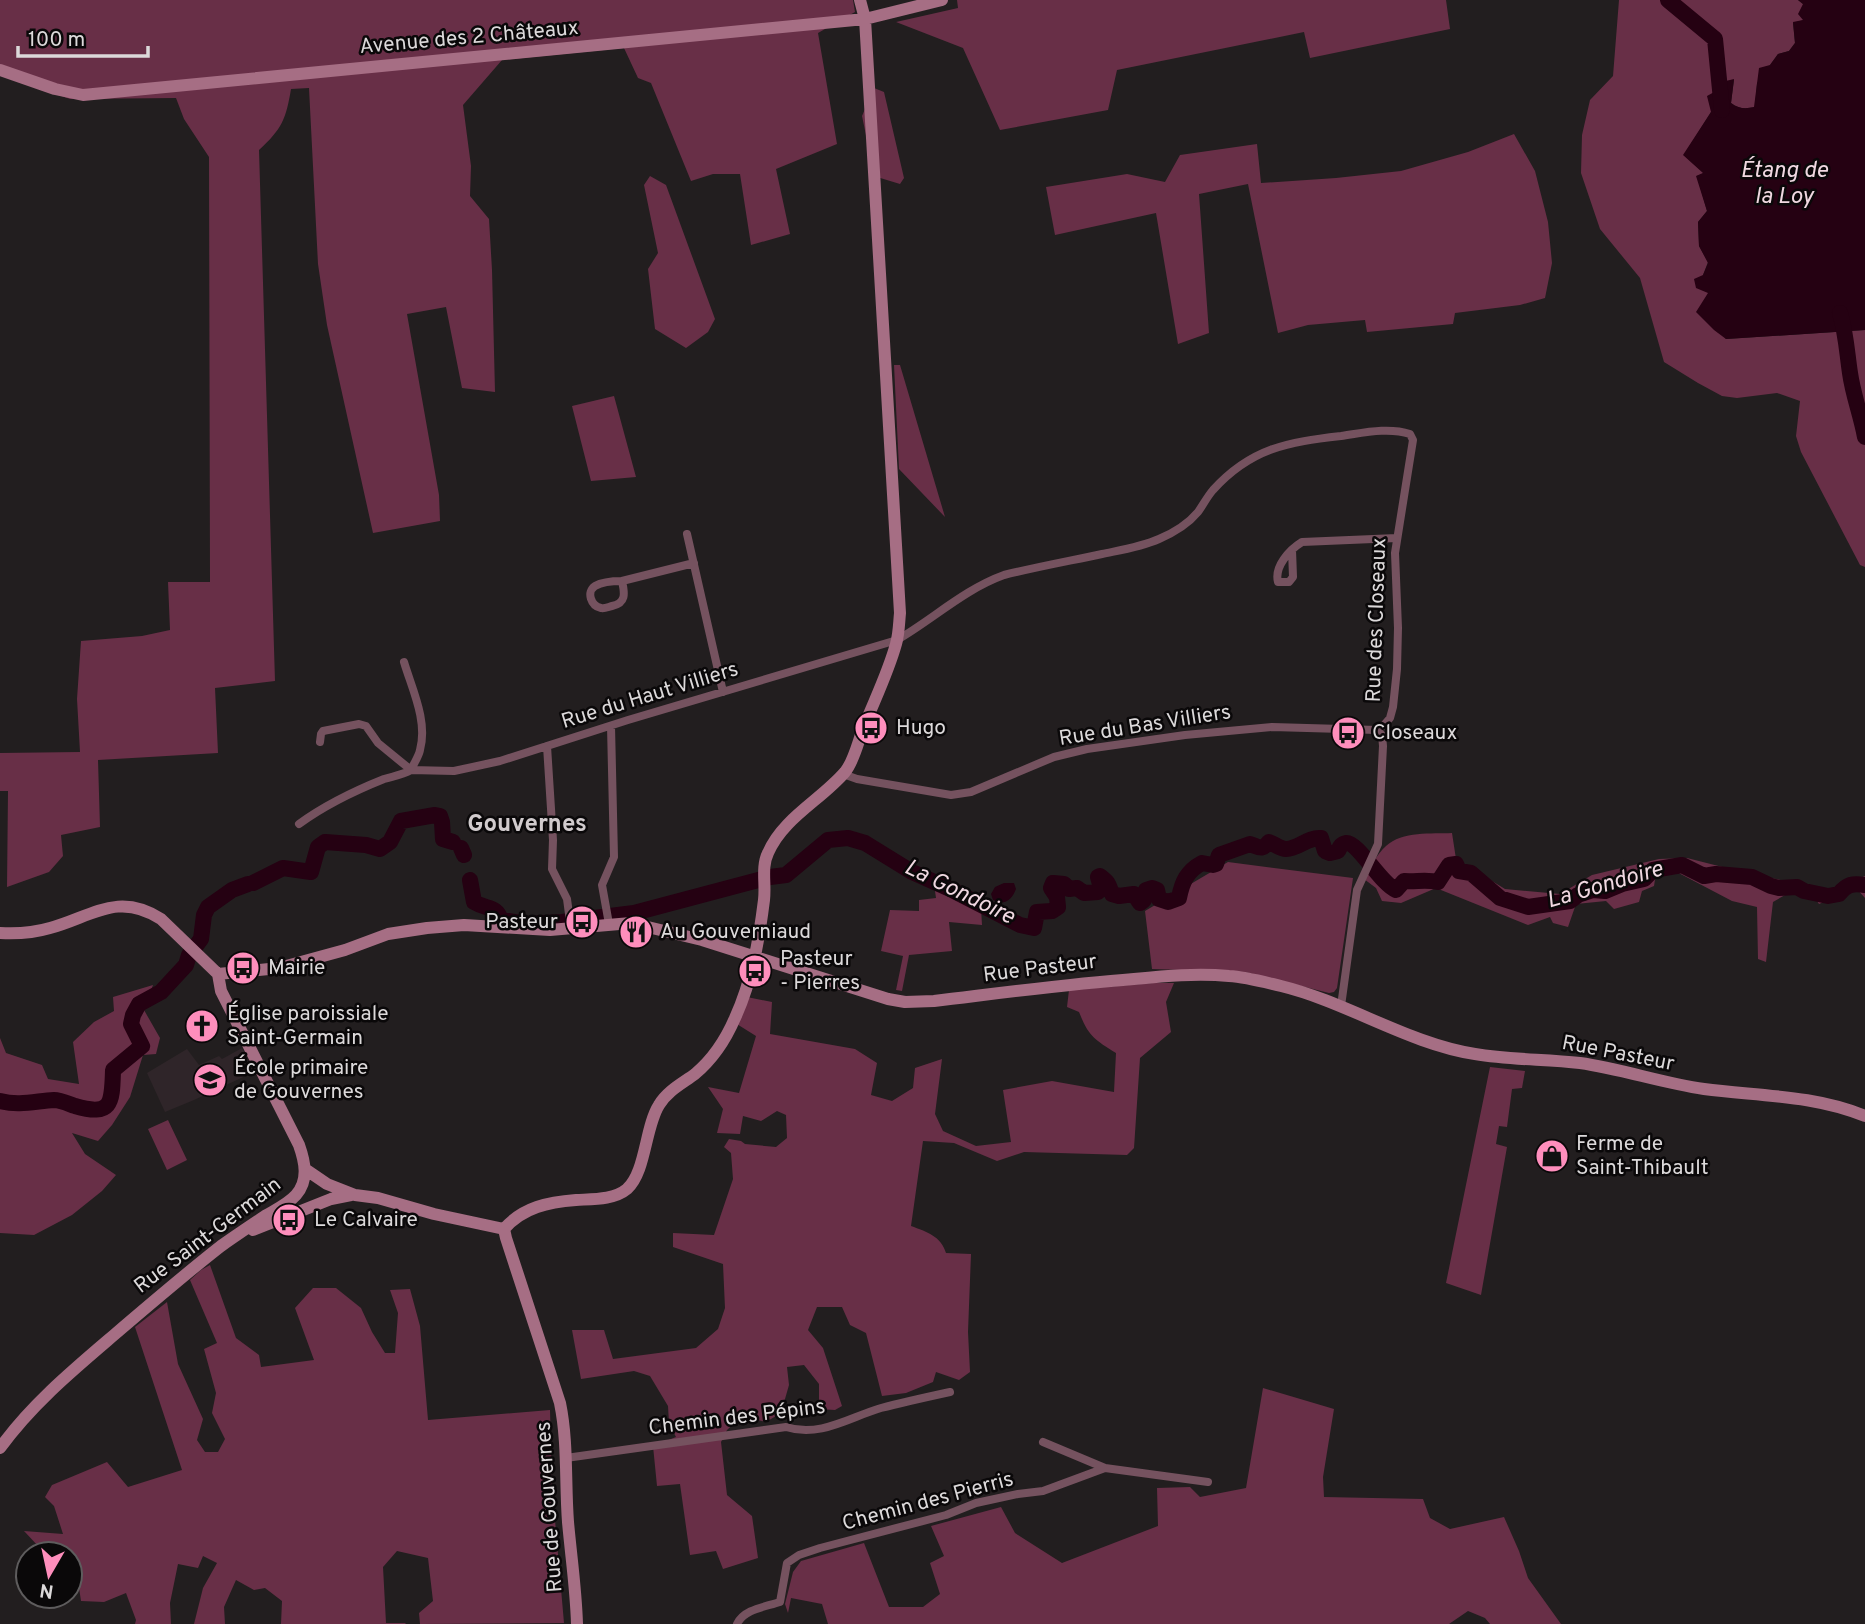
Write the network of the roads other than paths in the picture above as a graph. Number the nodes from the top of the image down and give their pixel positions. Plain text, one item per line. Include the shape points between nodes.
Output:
1 (860, 0) edge
2 (942, 0) edge
3 (865, 19) junction
4 (0, 70) edge
5 (1410, 434) joint
6 (687, 534) dead end
7 (1396, 538) junction
8 (1292, 550) dead end
9 (694, 563) junction
10 (622, 581) junction
11 (897, 640) junction
12 (404, 662) dead end
13 (723, 692) junction
14 (611, 726) junction
15 (1377, 730) junction
16 (320, 742) dead end
17 (547, 746) junction
18 (411, 770) junction
19 (843, 774) junction
20 (299, 824) dead end
21 (608, 918) junction
22 (570, 923) junction
23 (0, 933) edge
24 (754, 956) junction
25 (218, 974) junction
26 (1340, 1006) junction
27 (1865, 1116) edge
28 (305, 1169) junction
29 (355, 1195) junction
30 (504, 1229) junction
31 (241, 1233) junction
32 (950, 1392) dead end
33 (1043, 1442) dead end
34 (0, 1448) edge
35 (566, 1458) junction
36 (1105, 1468) junction
37 (1208, 1482) dead end
38 (577, 1624) edge
39 (737, 1624) edge

1 - 3 street
2 - 3 street, Avenue des 2 Châteaux
3 - 4 street, Avenue des 2 Châteaux via 83,95
3 - 11 street via 899,586
5 - 7 street, Rue des Closeaux via 1413,440
5 - 11 street, Rue du Haut Villiers via 1382,431 1273,448 1231,474 1196,514 1168,535 994,578
6 - 9 street
7 - 8 street via 1307,541
7 - 15 street, Rue des Closeaux via 1397,669 1390,718
9 - 10 street
9 - 13 street
10 - 10 street via 595,586 590,598 594,605 602,609 620,604 625,593
11 - 13 street, Rue du Haut Villiers
11 - 19 street
12 - 18 street via 422,729 420,750
13 - 14 street, Rue du Haut Villiers
14 - 17 street, Rue du Haut Villiers
14 - 21 street via 614,857 602,885
15 - 19 street, Rue du Bas Villiers via 1272,727 1087,749 1055,757 971,792 951,795
15 - 26 street, Rue des Closeaux via 1382,736 1378,844 1357,890
16 - 18 street via 323,731 366,726 378,743
17 - 18 street, Rue du Haut Villiers via 454,771
17 - 22 street via 552,869 567,899
18 - 20 street via 322,807
19 - 24 street via 796,817 766,855
21 - 22 street, Rue Pasteur
21 - 24 street, Rue Pasteur
22 - 25 street, Rue Pasteur via 534,930 464,925 427,928 388,934 279,968
23 - 25 street via 36,932 102,909 142,909 161,919
24 - 26 street, Rue Pasteur via 905,1002 1205,975 1284,987
24 - 30 street via 746,989 723,1041 712,1057 659,1105 637,1175 627,1189 594,1200 540,1205
25 - 28 street, Rue Saint-Germain via 221,991 299,1145
26 - 27 street, Rue Pasteur via 1472,1054 1581,1063 1684,1086 1816,1101
28 - 29 street
28 - 31 street, Rue Saint-Germain via 295,1196
29 - 30 street
29 - 31 street via 331,1199
30 - 35 street, Rue de Gouvernes via 560,1403
31 - 34 street, Rue Saint-Germain via 78,1366 16,1426
32 - 35 street, Chemin des Pépins via 811,1431 786,1427
33 - 36 street
35 - 38 street, Rue de Gouvernes
36 - 37 street, Chemin des Pierris
36 - 39 street, Chemin des Pierris via 1043,1491 976,1503 799,1555 786,1563 780,1602 741,1617

